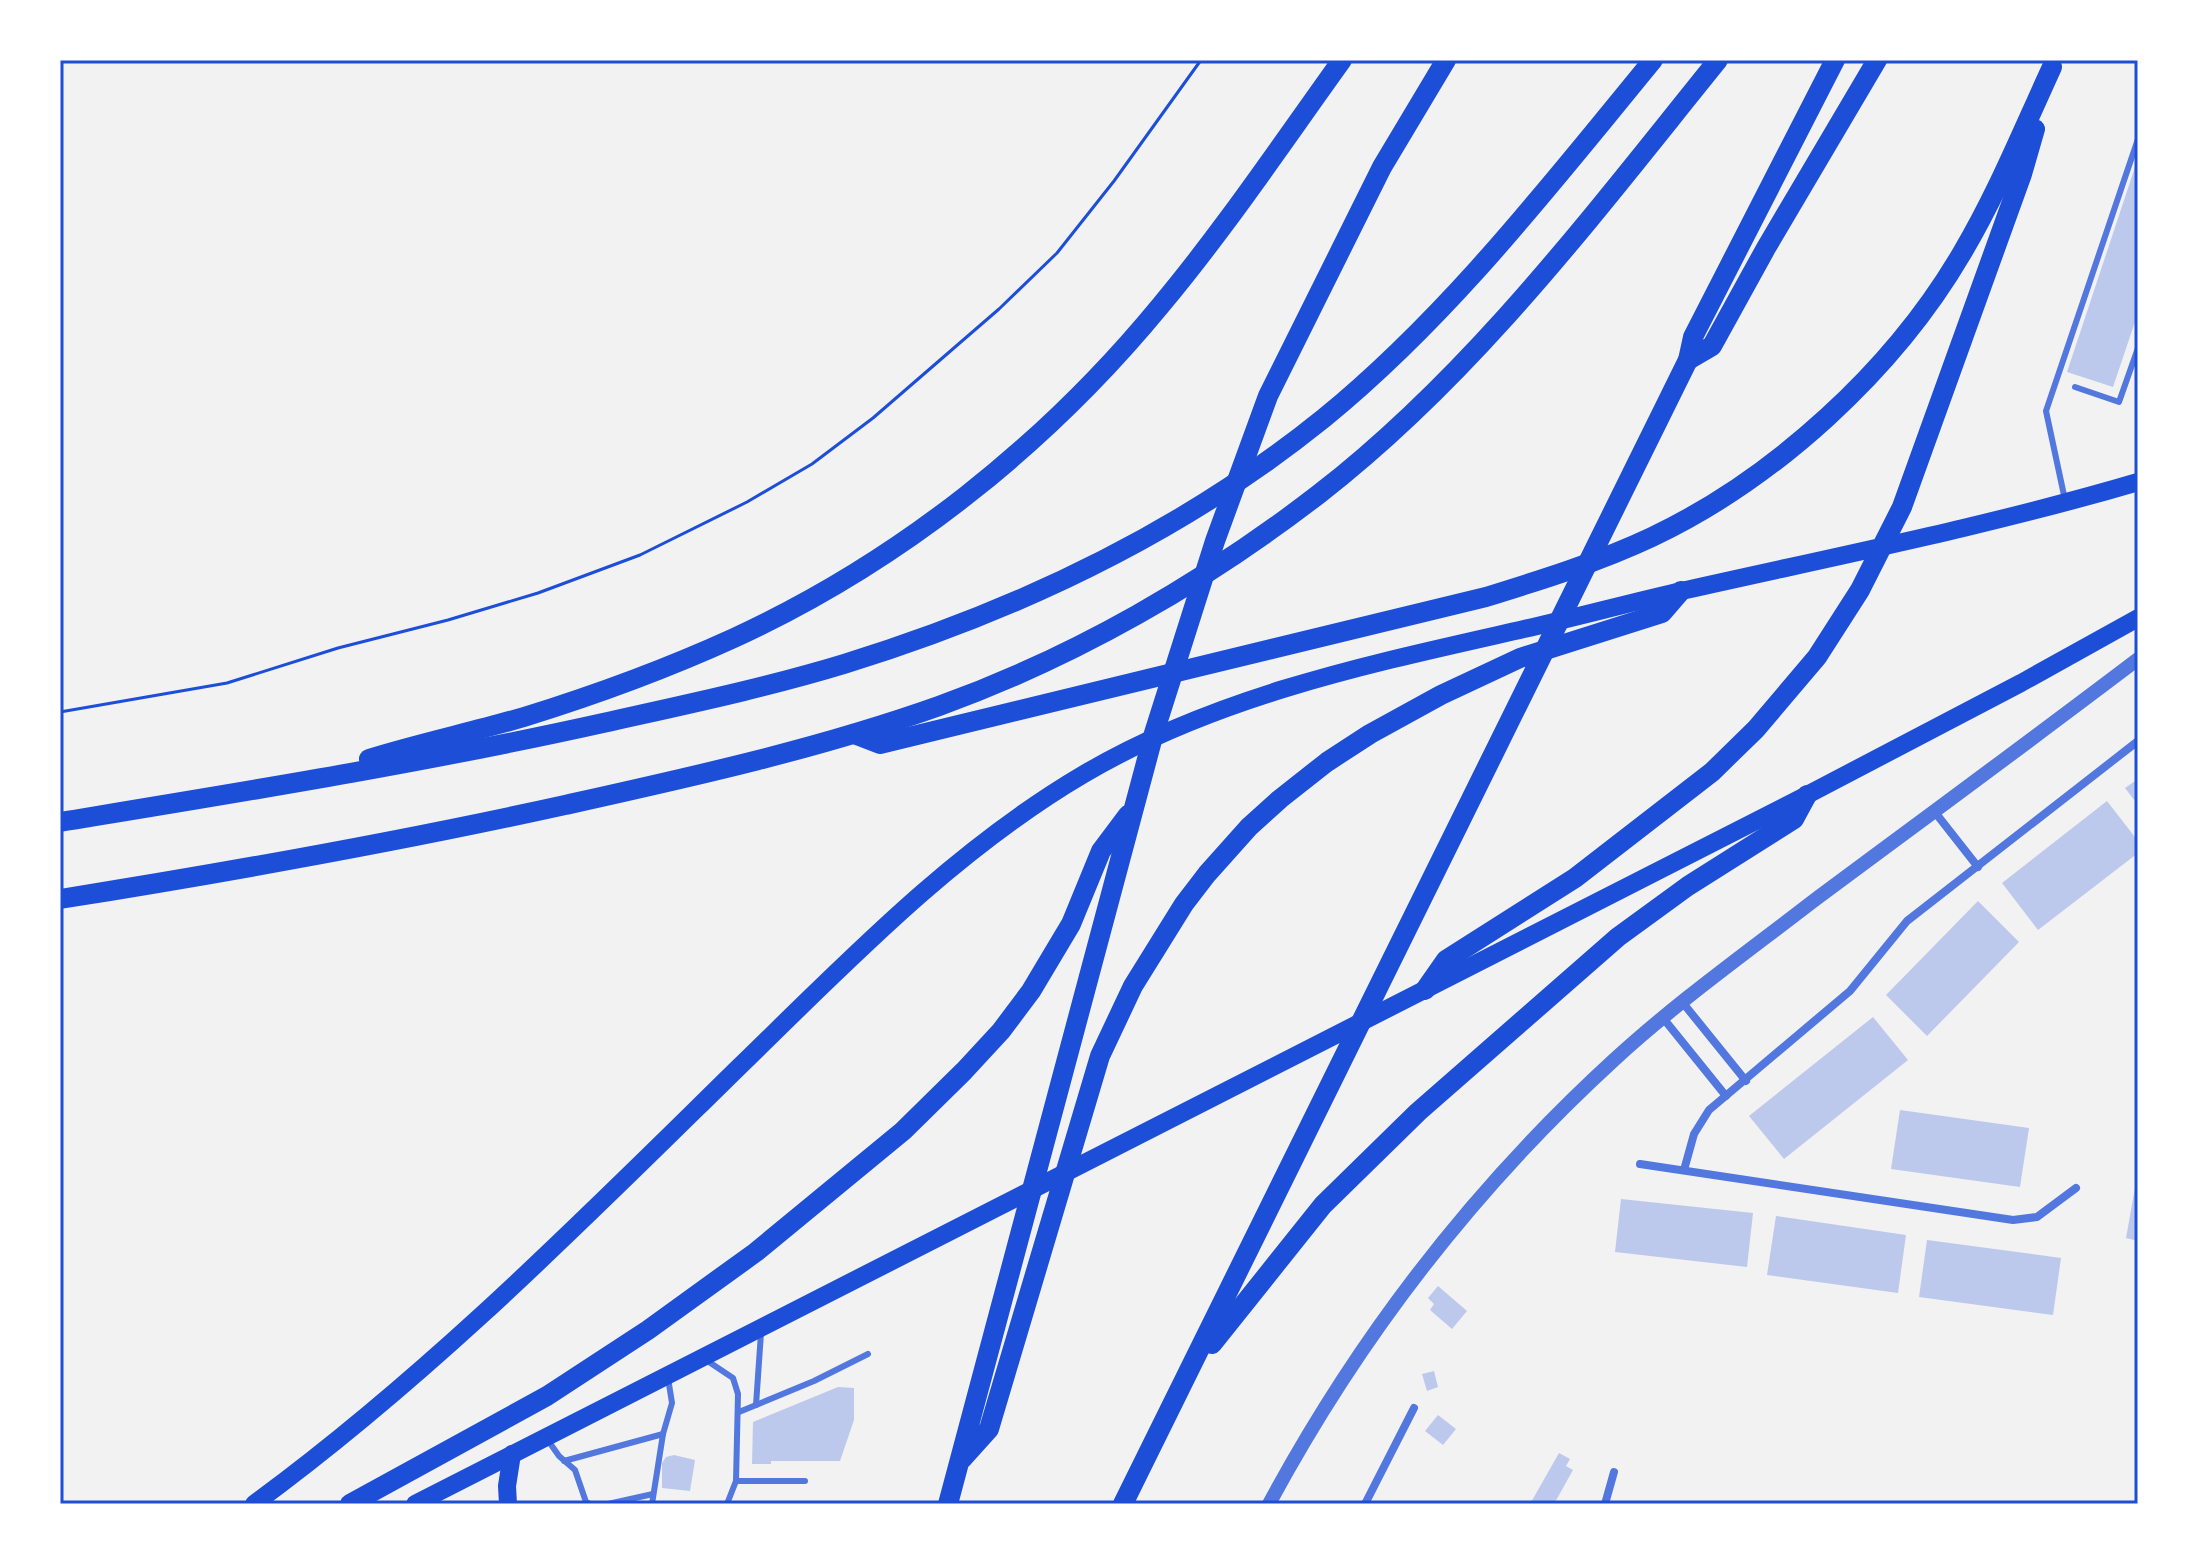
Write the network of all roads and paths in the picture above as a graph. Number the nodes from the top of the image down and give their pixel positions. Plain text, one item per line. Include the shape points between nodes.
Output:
1 (1201, 60) edge
2 (1342, 60) edge
3 (1446, 60) edge
4 (1653, 60) edge
5 (1718, 60) edge
6 (1835, 60) edge
7 (1877, 60) edge
8 (2054, 64) edge
9 (2138, 139) edge
10 (2138, 348) edge
11 (1688, 360) junction
12 (2075, 387) dead end
13 (2138, 482) edge
14 (2066, 503) junction
15 (1681, 591) junction
16 (2138, 618) edge
17 (2138, 659) edge
18 (60, 712) edge
19 (854, 734) junction
20 (2138, 741) edge
21 (280, 786) junction
22 (1807, 795) junction
23 (1135, 806) junction
24 (1933, 811) junction
25 (60, 822) edge
26 (1978, 867) junction
27 (60, 899) edge
28 (1425, 990) junction
29 (1683, 1003) junction
30 (1663, 1018) junction
31 (1746, 1081) junction
32 (1726, 1096) junction
33 (1640, 1164) dead end
34 (1684, 1170) junction
35 (2076, 1188) dead end
36 (761, 1328) junction
37 (868, 1354) dead end
38 (703, 1358) junction
39 (1189, 1371) junction
40 (668, 1376) junction
41 (756, 1405) junction
42 (1414, 1408) dead end
43 (739, 1412) junction
44 (663, 1434) junction
45 (546, 1438) junction
46 (512, 1454) junction
47 (564, 1461) junction
48 (960, 1462) junction
49 (1614, 1472) dead end
50 (736, 1481) junction
51 (805, 1481) dead end
52 (280, 1484) junction
53 (653, 1494) junction
54 (243, 1504) edge
55 (254, 1504) edge
56 (350, 1504) edge
57 (415, 1504) edge
58 (508, 1504) edge
59 (590, 1504) edge
60 (608, 1504) edge
61 (652, 1504) edge
62 (727, 1504) edge
63 (948, 1504) edge
64 (1123, 1504) edge
65 (1269, 1504) edge
66 (1365, 1504) edge
67 (1605, 1504) edge

1 - 18 path via 1057,253 873,418 812,464 747,502 640,555 538,593 227,683
2 - 21 highway via 1215,237 1107,367 1001,468 857,572 734,638 674,663 533,714
3 - 23 highway via 1376,179 1268,396 1173,669
4 - 21 highway via 1475,271 1368,379 1222,492 1103,560 926,637 826,669 483,749
5 - 19 highway via 1510,311 1452,374 1318,495 1220,564 1103,632 974,692
6 - 11 highway via 1712,298
7 - 11 highway via 1712,346
8 - 19 highway via 1991,201 1933,299 1902,339 1798,442 1694,515 1650,538 1486,597 880,744
8 - 28 highway via 2022,174 1920,460 1881,552 1838,626 1784,698 1712,772 1575,878 1446,960
9 - 14 lane via 2046,411
10 - 12 lane via 2119,402
11 - 39 highway
13 - 14 highway
14 - 15 highway
15 - 48 highway via 1662,613 1520,658 1370,734 1280,799 1207,874 1156,945 1115,1020 989,1429
15 - 52 highway via 1277,691 1176,729 1049,796 914,899 448,1347
16 - 22 highway
17 - 24 street
19 - 27 highway via 484,823
20 - 26 street
21 - 25 highway
22 - 28 highway
22 - 39 highway via 1794,819 1688,886 1607,946 1382,1145 1323,1205
23 - 48 highway
23 - 56 highway via 1101,851 1071,924 1031,991 1001,1031 903,1131 756,1252 648,1330 547,1396
24 - 26 street
24 - 29 street
26 - 31 street via 1907,921 1850,991
28 - 36 highway
29 - 30 street
29 - 31 street
30 - 32 street
30 - 65 street via 1562,1109 1443,1240 1341,1381
31 - 32 street
32 - 34 street via 1700,1123
33 - 34 street
34 - 35 street via 2013,1220 2037,1217
36 - 38 highway
36 - 41 lane
37 - 41 lane
38 - 40 highway
38 - 43 lane via 733,1378
39 - 64 highway
40 - 44 lane via 672,1403
40 - 45 highway
41 - 43 lane
42 - 66 street
43 - 50 lane
44 - 47 lane
44 - 53 lane
45 - 46 highway
45 - 47 lane
46 - 57 highway
46 - 58 highway
47 - 59 lane via 575,1470
48 - 63 highway
49 - 67 street
50 - 51 lane
50 - 62 lane
52 - 54 street
52 - 55 highway
53 - 60 lane
53 - 61 lane

